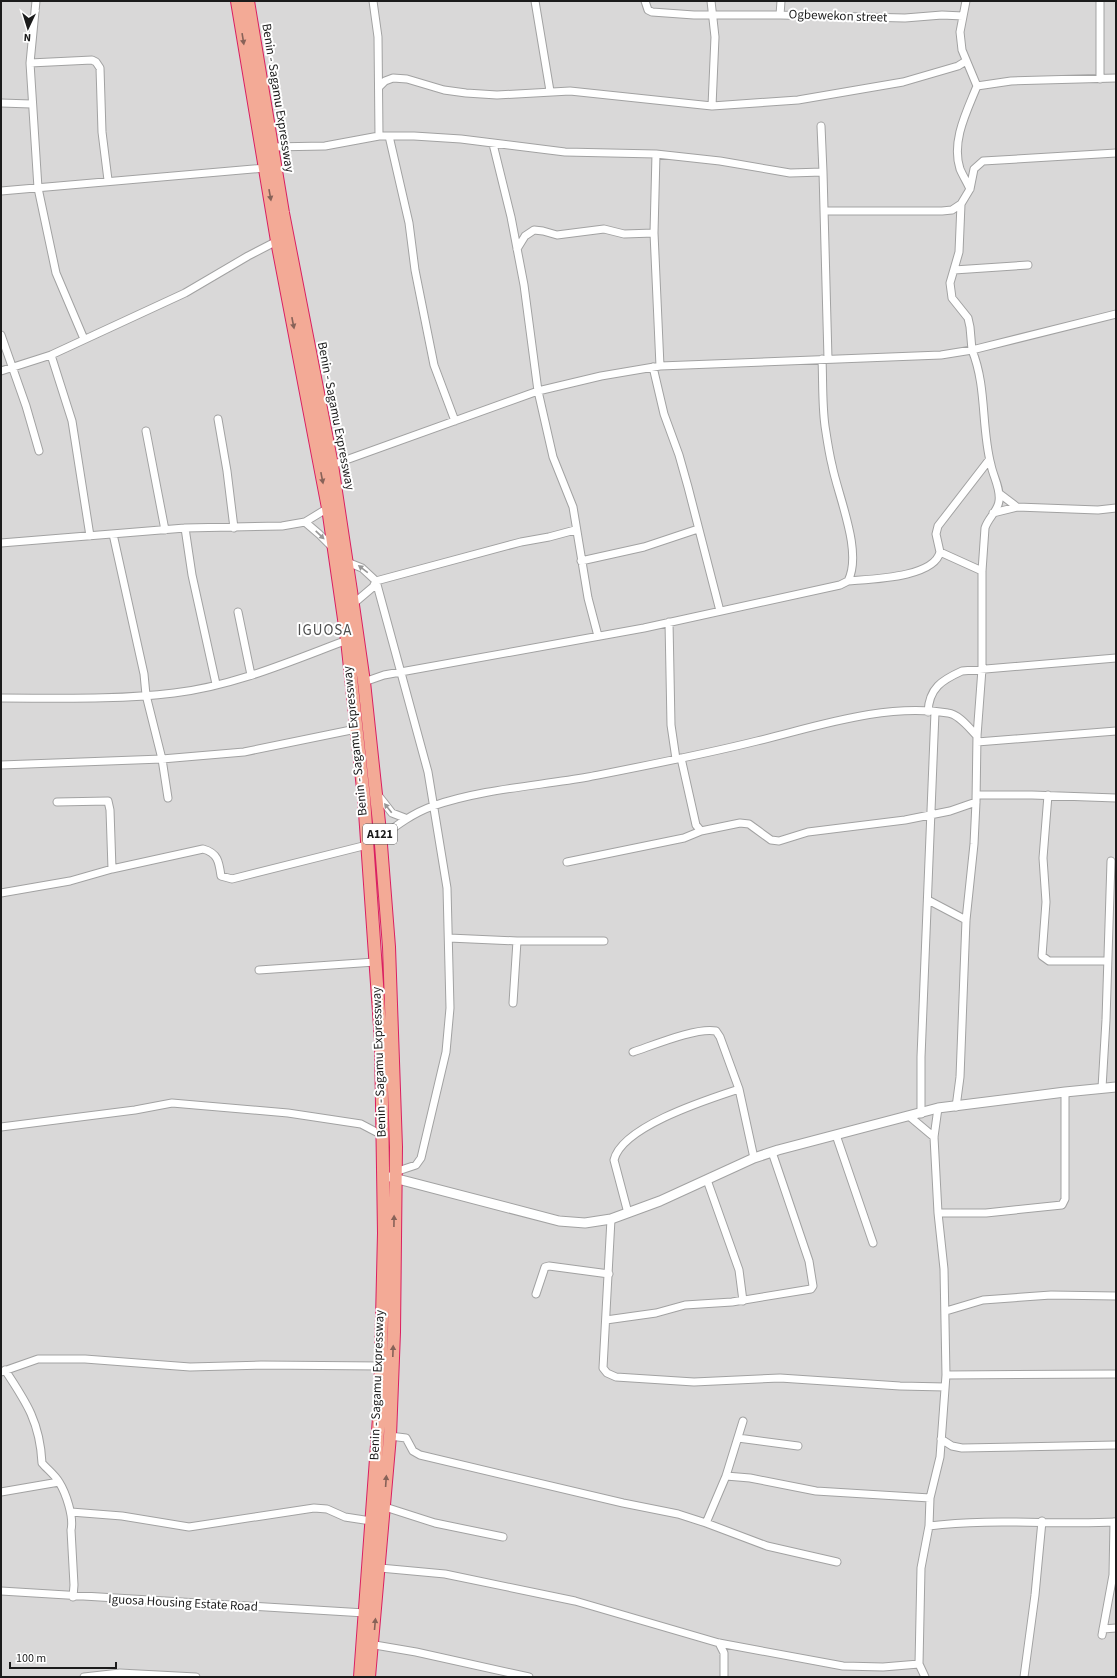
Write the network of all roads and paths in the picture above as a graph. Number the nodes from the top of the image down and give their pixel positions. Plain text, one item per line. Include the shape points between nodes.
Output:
1 (36, 1) edge
2 (236, 1) edge
3 (248, 1) edge
4 (373, 1) edge
5 (534, 1) edge
6 (645, 1) edge
7 (711, 1) edge
8 (781, 1) edge
9 (966, 1) edge
10 (1100, 1) edge
11 (712, 15) junction
12 (780, 15) junction
13 (963, 16) junction
14 (966, 61) junction
15 (30, 63) junction
16 (1116, 78) edge
17 (1100, 79) junction
18 (977, 86) junction
19 (379, 87) junction
20 (550, 91) junction
21 (1, 103) edge
22 (31, 104) junction
23 (712, 106) junction
24 (821, 126) dead end
25 (379, 136) junction
26 (389, 136) junction
27 (493, 144) junction
28 (272, 147) junction
29 (1116, 153) edge
30 (656, 154) junction
31 (265, 168) junction
32 (823, 172) junction
33 (108, 180) junction
34 (38, 188) junction
35 (970, 189) junction
36 (1, 191) edge
37 (961, 204) junction
38 (824, 211) junction
39 (654, 233) junction
40 (277, 241) junction
41 (517, 249) junction
42 (1028, 265) dead end
43 (954, 270) junction
44 (1116, 314) edge
45 (1, 335) edge
46 (84, 338) junction
47 (972, 350) junction
48 (51, 355) junction
49 (825, 359) junction
50 (13, 367) junction
51 (656, 367) junction
52 (1, 371) edge
53 (538, 391) junction
54 (218, 419) dead end
55 (455, 421) junction
56 (146, 431) dead end
57 (39, 451) dead end
58 (318, 457) junction
59 (989, 460) junction
60 (332, 465) junction
61 (1000, 494) junction
62 (1017, 507) junction
63 (328, 508) junction
64 (1116, 508) edge
65 (993, 513) junction
66 (305, 522) junction
67 (185, 528) junction
68 (234, 528) junction
69 (698, 529) junction
70 (165, 530) junction
71 (575, 530) junction
72 (113, 534) junction
73 (90, 536) junction
74 (1, 543) edge
75 (334, 549) junction
76 (940, 552) junction
77 (581, 561) junction
78 (347, 562) junction
79 (982, 571) junction
80 (376, 581) junction
81 (848, 582) junction
82 (353, 604) junction
83 (720, 611) junction
84 (238, 612) dead end
85 (669, 622) junction
86 (598, 636) junction
87 (347, 640) junction
88 (1116, 658) edge
89 (982, 669) junction
90 (401, 673) junction
91 (251, 675) junction
92 (364, 682) junction
93 (216, 684) junction
94 (146, 695) junction
95 (1, 698) edge
96 (932, 712) junction
97 (356, 729) junction
98 (1116, 731) edge
99 (977, 739) junction
100 (678, 758) junction
101 (162, 759) junction
102 (1, 765) edge
103 (375, 791) junction
104 (1048, 795) junction
105 (168, 798) dead end
106 (1116, 798) edge
107 (976, 799) junction
108 (57, 802) dead end
109 (434, 806) junction
110 (930, 815) junction
111 (405, 818) junction
112 (701, 831) junction
113 (380, 838) junction
114 (367, 845) junction
115 (1111, 861) dead end
116 (567, 862) dead end
117 (112, 869) junction
118 (1, 893) edge
119 (928, 900) junction
120 (966, 920) junction
121 (449, 938) junction
122 (517, 941) junction
123 (604, 941) dead end
124 (1108, 960) junction
125 (375, 962) junction
126 (259, 970) dead end
127 (513, 1003) dead end
128 (633, 1052) dead end
129 (1116, 1087) edge
130 (1102, 1088) junction
131 (739, 1089) junction
132 (1065, 1092) junction
133 (956, 1107) junction
134 (938, 1108) junction
135 (920, 1114) junction
136 (910, 1116) junction
137 (1, 1127) edge
138 (382, 1135) junction
139 (836, 1135) junction
140 (934, 1137) junction
141 (772, 1152) junction
142 (754, 1158) junction
143 (395, 1175) junction
144 (383, 1177) junction
145 (707, 1180) junction
146 (628, 1213) junction
147 (938, 1213) junction
148 (611, 1219) junction
149 (873, 1243) dead end
150 (608, 1274) junction
151 (536, 1294) dead end
152 (1116, 1296) edge
153 (743, 1301) junction
154 (946, 1311) junction
155 (606, 1320) junction
156 (381, 1366) junction
157 (3, 1371) edge
158 (1116, 1374) edge
159 (946, 1375) junction
160 (945, 1387) junction
161 (386, 1405) junction
162 (743, 1421) dead end
163 (390, 1436) junction
164 (738, 1438) junction
165 (941, 1439) junction
166 (1116, 1445) edge
167 (798, 1446) dead end
168 (726, 1476) junction
169 (59, 1482) junction
170 (1, 1492) edge
171 (930, 1498) junction
172 (385, 1507) junction
173 (71, 1512) junction
174 (371, 1521) junction
175 (1042, 1521) junction
176 (1115, 1522) edge
177 (706, 1523) junction
178 (929, 1526) junction
179 (503, 1538) dead end
180 (837, 1562) dead end
181 (380, 1568) junction
182 (1, 1591) edge
183 (73, 1597) junction
184 (365, 1613) junction
185 (1116, 1628) edge
186 (368, 1643) junction
187 (719, 1643) junction
188 (919, 1664) junction
189 (120, 1675) edge
190 (84, 1677) edge
191 (196, 1677) edge
192 (362, 1677) edge
193 (529, 1677) edge
194 (724, 1677) edge
195 (925, 1677) edge
196 (1024, 1677) edge

1 - 15 street
2 -> 31 highway, A121
3 - 28 highway, Benin - Sagamu Expressway / A121
4 - 19 street via 378,37
5 - 20 street
6 - 11 street, Ogbewekon street via 648,10 652,12
7 - 11 street
8 - 12 street
9 - 13 street
10 - 17 street
11 - 12 street, Ogbewekon street
11 - 23 street via 715,37
12 - 13 street, Ogbewekon street via 905,18
13 - 14 street via 960,32
14 - 18 street
14 - 23 street via 958,66 896,83 798,100
15 - 22 street
15 - 33 street via 92,60 100,68 102,132
16 - 17 street
17 - 18 street via 1011,81
18 - 35 street via 958,136 960,169
19 - 20 street via 392,78 408,79 444,90 466,93 497,95
19 - 25 street
20 - 23 street via 621,95
21 - 22 street
22 - 34 street
24 - 32 street
25 - 26 street
25 - 28 street via 325,146
26 - 27 street via 430,137
26 - 55 street via 409,223 415,270 434,365
27 - 30 street via 565,152
27 - 41 street
28 - 60 highway, Benin - Sagamu Expressway / A121
29 - 35 street via 983,161 974,169
30 - 32 street via 720,161 790,173
30 - 39 street
31 - 33 street
31 -> 40 highway, A121
32 - 38 street
33 - 34 street
34 - 36 street
34 - 46 street via 56,273
35 - 37 street
37 - 38 street via 952,210 942,211
37 - 43 street via 959,252
38 - 49 street
39 - 41 street via 624,234 604,229 557,235 534,230 525,236
39 - 51 street
40 - 46 street via 185,293
40 -> 58 highway, A121
41 - 53 street
42 - 43 street
43 - 47 street via 950,283 952,298 968,318
44 - 47 street
45 - 50 street
46 - 48 street
47 - 49 street via 942,355
47 - 59 street via 981,376
48 - 50 street
48 - 73 street via 72,421
49 - 51 street
49 - 81 street via 825,424 832,466 847,516 851,543 852,569
50 - 52 street
50 - 57 street
51 - 53 street via 601,376
51 - 69 street via 664,414 679,455
53 - 55 street
53 - 71 street via 552,457 573,507
54 - 68 street
55 - 60 street
56 - 70 street
58 - 60 street
58 -> 63 highway, A121
59 - 61 street
59 - 76 street via 938,526 936,534
60 - 78 highway, Benin - Sagamu Expressway / A121
61 - 62 street
61 - 65 street
62 - 64 street via 1098,510
62 - 65 street
63 - 66 street
63 - 75 highway, A121
65 - 79 street via 985,528
66 - 68 street
66 -> 75 street
67 - 68 street
67 - 70 street
67 - 93 street via 192,575
69 - 77 street via 644,547
69 - 83 street
70 - 72 street
71 - 77 street
71 - 80 street
72 - 73 street
72 - 94 street via 144,674
73 - 74 street
75 - 87 highway, A121
76 - 79 street
76 - 81 street via 933,564 915,573
77 - 86 street
80 -> 78 street via 362,568
78 - 82 highway, Benin - Sagamu Expressway / A121
79 - 89 street
80 - 82 street
80 - 90 street
81 - 83 street
82 - 92 highway, Benin - Sagamu Expressway / A121
83 - 85 street
84 - 91 street
85 - 86 street
85 - 100 street via 671,725
86 - 90 street
87 - 91 street
87 - 97 highway, A121
88 - 89 street
89 - 96 street via 962,671 945,679 933,691
89 - 99 street
90 - 92 street via 384,675
90 - 109 street via 428,772
91 - 93 street
92 - 103 highway, Benin - Sagamu Expressway / A121
93 - 94 street via 174,693
94 - 95 street
94 - 101 street
96 - 99 street via 950,713 960,719
96 - 100 street via 897,711 827,723
96 - 110 street
97 - 101 street via 244,752
97 - 114 highway, A121
98 - 99 street
99 - 107 street
100 - 109 street via 588,777 477,795
100 - 112 street via 696,825
101 - 102 street
101 - 105 street
111 -> 103 street via 392,813
103 - 113 highway, Benin - Sagamu Expressway / A121
104 - 106 street
104 - 107 street
104 - 124 street via 1043,858 1046,902 1042,956 1050,961
107 - 110 street
107 - 120 street
108 - 117 street via 108,801
109 - 111 street
109 - 121 street via 447,888
110 - 112 street via 838,830 808,832 776,841 749,824 740,823
110 - 119 street
111 - 113 street
112 - 116 street via 684,838
113 - 143 highway, Benin - Sagamu Expressway / A121 via 389,947
114 - 117 street via 232,878 221,876 217,857 203,849
114 - 125 highway, A121
115 - 124 street
117 - 118 street via 70,881
119 - 120 street
119 - 135 street
120 - 133 street via 960,1077
121 - 122 street
121 - 143 street via 450,1008 446,1052 421,1158 416,1165
122 - 123 street
122 - 127 street
124 - 130 street
125 - 126 street
125 - 138 highway, A121
128 - 131 street via 697,1032 716,1031
129 - 130 street
130 - 132 street
131 - 142 street
131 - 146 street via 703,1101 650,1124 624,1144 614,1160
132 - 133 street
132 - 147 street via 1065,1199 1062,1206 986,1213
133 - 134 street
134 - 135 street
134 - 140 street
135 - 136 street
136 - 139 street
136 - 140 street
137 - 138 street via 172,1103 288,1113 361,1124
138 - 144 highway, A121
139 - 141 street
139 - 149 street
140 - 147 street
141 - 142 street
141 - 153 street via 809,1261 813,1286 808,1291
142 - 145 street
143 - 144 street
143 - 148 street via 559,1221 585,1223
161 -> 143 highway, Benin - Sagamu Expressway / A121
144 - 156 highway, A121
145 - 146 street via 660,1202
145 - 153 street via 739,1270
146 - 148 street
147 - 154 street
148 - 150 street
150 - 151 street via 549,1266 546,1267
150 - 155 street
152 - 154 street via 1051,1295 984,1300
153 - 155 street via 685,1305 656,1313
154 - 159 street
155 - 160 street via 603,1368 616,1377 694,1382 780,1378
156 - 157 street via 190,1366 85,1359 38,1359
156 - 161 highway, A121
157 - 169 street via 32,1415 41,1441 42,1464
158 - 159 street
159 - 160 street
160 - 165 street
161 - 163 highway, Benin - Sagamu Expressway / A121
161 - 174 highway, A121
162 - 164 street
172 -> 163 highway, Benin - Sagamu Expressway / A121
163 - 177 street via 406,1438 413,1451 420,1455 678,1514
164 - 167 street
164 - 168 street
165 - 166 street via 952,1446 962,1448
165 - 171 street via 940,1456
168 - 171 street via 816,1491
168 - 177 street
169 - 170 street
169 - 173 street
171 - 178 street
172 - 179 street via 435,1523
172 - 181 highway, Benin - Sagamu Expressway / A121
173 - 174 street via 122,1516 189,1527 314,1508
173 - 183 street
174 - 184 highway, A121
175 - 176 street
175 - 178 street
175 - 196 street via 1036,1595
176 - 185 street via 1114,1575 1102,1632
177 - 180 street via 767,1546
178 - 188 street via 921,1568
186 -> 181 highway, Benin - Sagamu Expressway / A121
181 - 187 street via 444,1574 567,1600
182 - 183 street, Iguosa Housing Estate Road
183 - 184 street, Iguosa Housing Estate Road
184 - 186 highway, A121
186 - 192 highway, A121
186 - 193 street
187 - 188 street via 843,1666 883,1668
187 - 194 street via 724,1653
188 - 195 street
189 - 190 street
189 - 191 street

